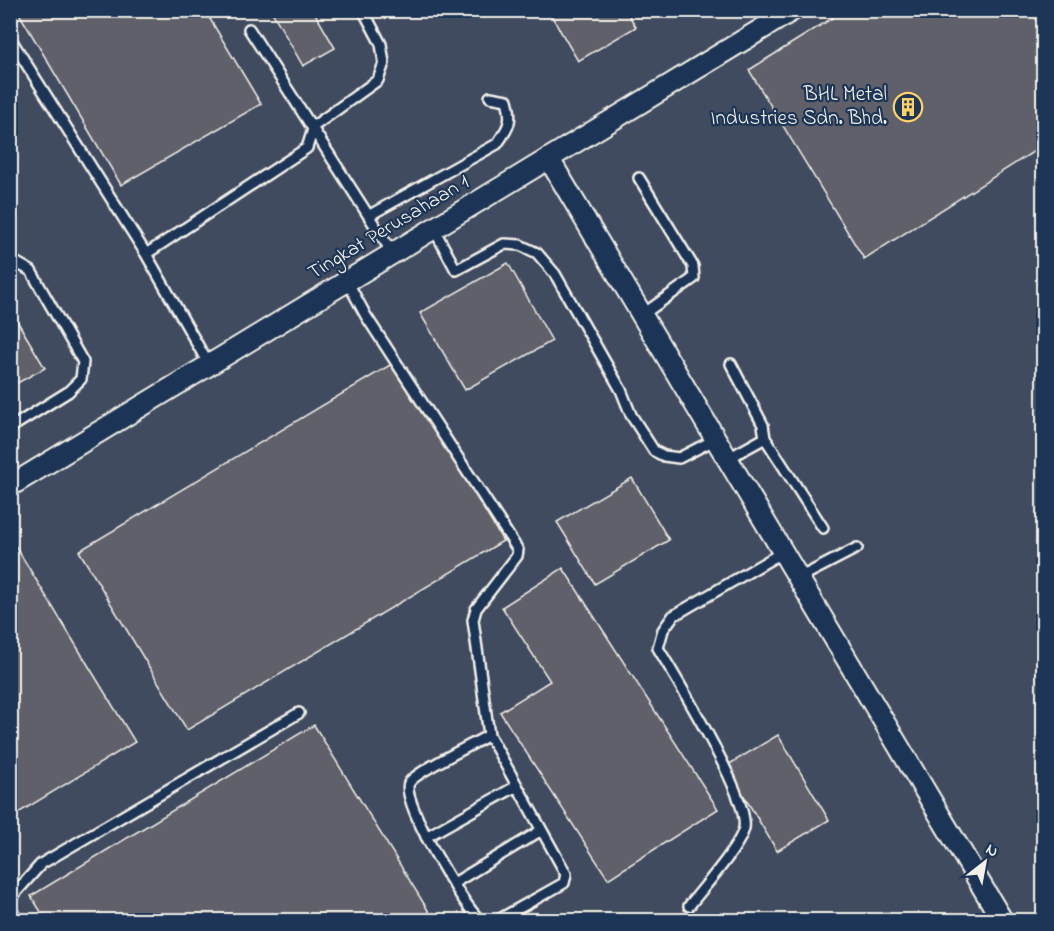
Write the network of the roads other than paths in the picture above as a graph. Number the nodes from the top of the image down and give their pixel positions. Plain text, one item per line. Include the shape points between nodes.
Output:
1 (363, 10) edge
2 (793, 10) edge
3 (249, 29) dead end
4 (10, 38) edge
5 (490, 97) dead end
6 (314, 126) junction
7 (549, 159) junction
8 (639, 177) dead end
9 (370, 215) junction
10 (434, 229) junction
11 (146, 254) junction
12 (393, 254) junction
13 (10, 259) edge
14 (347, 281) junction
15 (642, 315) junction
16 (730, 364) dead end
17 (209, 366) junction
18 (10, 428) edge
19 (765, 438) junction
20 (716, 439) junction
21 (728, 459) junction
22 (10, 486) edge
23 (823, 528) dead end
24 (857, 548) dead end
25 (783, 552) junction
26 (799, 578) junction
27 (299, 713) dead end
28 (489, 735) junction
29 (515, 787) junction
30 (540, 831) junction
31 (426, 837) junction
32 (454, 883) junction
33 (10, 899) edge
34 (689, 906) dead end
35 (10, 908) edge
36 (17, 921) edge
37 (480, 921) edge
38 (498, 921) edge
39 (1002, 921) edge

1 - 6 lane via 381,44 384,63 378,80
2 - 7 street, Tingkat Perusahaan 1
3 - 6 lane
4 - 11 lane
5 - 9 lane via 507,100 511,115 497,144
6 - 9 lane
6 - 11 lane via 307,148
7 - 10 street, Tingkat Perusahaan 1
7 - 15 street
8 - 15 lane via 693,266 694,278
9 - 12 lane
10 - 12 street, Tingkat Perusahaan 1
10 - 20 lane via 458,270 504,244 520,244 537,253 555,274 654,451 679,458
11 - 17 lane
12 - 14 street, Tingkat Perusahaan 1
13 - 18 lane via 31,271 83,362 81,379 68,392
14 - 17 street, Tingkat Perusahaan 1
14 - 28 lane via 366,316 517,543 517,556 476,609 472,620
15 - 20 street
16 - 19 lane via 763,425
17 - 22 street, Tingkat Perusahaan 1
19 - 21 lane
19 - 23 lane
20 - 21 street
21 - 25 street
24 - 26 lane
25 - 26 street
25 - 34 lane via 673,616 663,630 658,648 718,751 745,827
26 - 39 street
27 - 33 lane via 41,864
28 - 29 lane
28 - 31 lane via 413,778 409,784 408,799
29 - 30 lane
29 - 31 lane
30 - 32 lane
30 - 38 lane via 566,874 564,883
31 - 32 lane
32 - 37 lane
35 - 36 lane

